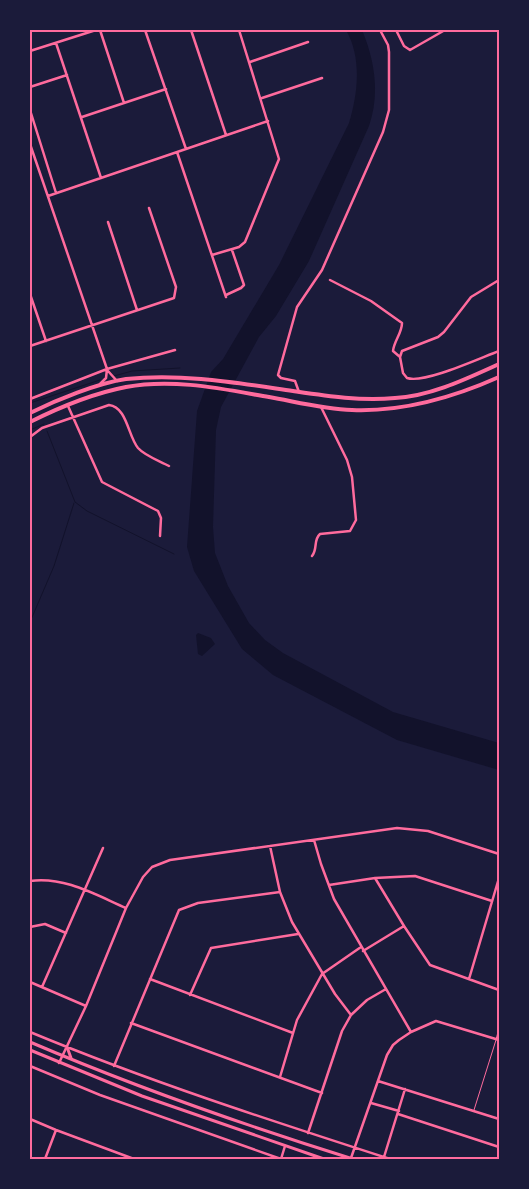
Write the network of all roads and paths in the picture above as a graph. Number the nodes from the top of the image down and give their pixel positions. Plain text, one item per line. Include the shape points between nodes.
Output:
1 (98, 30) edge
2 (145, 30) edge
3 (192, 30) edge
4 (239, 30) edge
5 (380, 30) edge
6 (396, 30) edge
7 (445, 30) edge
8 (88, 31) edge
9 (56, 42) junction
10 (308, 42) dead end
11 (30, 51) edge
12 (250, 62) junction
13 (67, 75) junction
14 (322, 78) dead end
15 (30, 87) edge
16 (166, 89) junction
17 (261, 98) junction
18 (124, 103) junction
19 (30, 110) edge
20 (82, 117) junction
21 (268, 122) junction
22 (226, 135) junction
23 (30, 144) edge
24 (186, 149) junction
25 (177, 152) junction
26 (101, 178) junction
27 (56, 193) junction
28 (48, 196) junction
29 (149, 208) dead end
30 (108, 222) dead end
31 (232, 250) junction
32 (212, 256) junction
33 (330, 280) dead end
34 (499, 280) edge
35 (30, 294) edge
36 (137, 310) junction
37 (92, 326) junction
38 (46, 341) junction
39 (30, 346) edge
40 (175, 350) dead end
41 (499, 350) edge
42 (400, 358) junction
43 (499, 361) edge
44 (497, 365) edge
45 (107, 369) junction
46 (499, 377) edge
47 (118, 381) junction
48 (94, 387) junction
49 (299, 392) junction
50 (30, 399) edge
51 (68, 406) junction
52 (320, 406) junction
53 (30, 413) edge
54 (73, 416) junction
55 (30, 422) edge
56 (30, 437) edge
57 (169, 466) dead end
58 (160, 536) dead end
59 (312, 556) dead end
60 (314, 840) junction
61 (270, 846) junction
62 (103, 848) dead end
63 (499, 854) edge
64 (374, 878) junction
65 (499, 878) edge
66 (30, 881) edge
67 (328, 885) junction
68 (84, 890) junction
69 (280, 892) junction
70 (492, 901) junction
71 (126, 908) junction
72 (404, 926) junction
73 (30, 927) edge
74 (67, 933) junction
75 (298, 934) junction
76 (362, 949) junction
77 (322, 974) junction
78 (150, 979) junction
79 (469, 980) junction
80 (30, 982) edge
81 (42, 987) junction
82 (386, 989) junction
83 (499, 990) edge
84 (190, 995) junction
85 (86, 1006) junction
86 (351, 1015) junction
87 (131, 1023) junction
88 (499, 1031) edge
89 (30, 1032) edge
90 (412, 1032) junction
91 (293, 1033) junction
92 (498, 1039) edge
93 (30, 1042) edge
94 (67, 1047) junction
95 (30, 1050) edge
96 (62, 1056) junction
97 (71, 1059) junction
98 (59, 1063) junction
99 (30, 1066) edge
100 (114, 1066) junction
101 (280, 1077) junction
102 (378, 1081) junction
103 (405, 1090) junction
104 (322, 1094) junction
105 (371, 1103) junction
106 (474, 1111) junction
107 (398, 1113) junction
108 (30, 1119) edge
109 (499, 1119) edge
110 (56, 1130) junction
111 (308, 1133) junction
112 (285, 1146) junction
113 (499, 1147) edge
114 (354, 1148) junction
115 (384, 1157) junction
116 (45, 1159) edge
117 (134, 1159) edge
118 (281, 1159) edge
119 (324, 1159) edge
120 (351, 1159) edge
121 (390, 1159) edge

1 - 8 street
1 - 18 street
2 - 16 street
3 - 22 street
4 - 12 street
5 - 49 street via 389,52 389,114 322,270 297,307 278,375 295,381
6 - 7 street via 404,46 410,50
8 - 9 street
9 - 11 street
9 - 13 street
10 - 12 street
12 - 17 street
13 - 15 street
13 - 20 street
14 - 17 street
16 - 18 street
16 - 24 street
17 - 21 street
18 - 20 street
19 - 27 street
20 - 26 street
21 - 22 street
21 - 31 street via 279,161 245,242
22 - 24 street
23 - 28 street
24 - 25 street
25 - 26 street
25 - 32 street
26 - 27 street
27 - 28 street
28 - 37 street
29 - 36 street via 176,292 171,300
30 - 36 street
31 - 32 street
31 - 32 street via 244,285 226,296
33 - 42 street via 371,301 402,323 393,347
34 - 42 street via 471,297 438,337 402,351
35 - 38 street
36 - 37 street
37 - 38 street
37 - 45 street
38 - 39 street
40 - 45 street
41 - 42 street via 415,380 404,376
43 - 44 street
44 - 49 highway via 433,391 395,398 340,398
45 - 47 street
45 - 48 street via 104,381
45 - 50 street
46 - 52 highway via 449,396 402,408 353,410
47 - 48 highway
47 - 49 highway via 192,378
48 - 53 highway
51 - 52 highway via 126,387 157,384 192,385
51 - 54 street
51 - 55 highway
52 - 59 street via 350,467 356,520 350,531 320,534
54 - 56 street via 39,429
54 - 57 street via 109,405 117,407 139,449
54 - 58 street via 102,482 158,511
60 - 61 street
60 - 63 street via 387,829 420,830
60 - 67 street
61 - 69 street
61 - 71 street via 166,861 152,867 145,873
62 - 68 street
64 - 67 street
64 - 70 street via 415,876
64 - 72 street
65 - 70 street
66 - 68 street via 59,881
67 - 76 street
68 - 71 street
68 - 74 street
69 - 75 street
69 - 78 street via 198,903 179,910
70 - 79 street
71 - 85 street
72 - 76 street
72 - 79 street via 430,965
73 - 74 street via 45,924
74 - 81 street
75 - 77 street
75 - 84 street via 211,948
76 - 77 street
76 - 82 street
77 - 86 street
77 - 91 street
78 - 84 street
78 - 87 street
79 - 83 street
80 - 81 street
81 - 85 street
82 - 86 street
82 - 90 street
84 - 91 street
85 - 94 street
86 - 104 street via 339,1038
87 - 100 street
87 - 101 street
88 - 92 street
89 - 94 street
90 - 92 street via 436,1021
90 - 102 street via 388,1051
91 - 101 street
92 - 106 lane
93 - 96 main road
94 - 96 street
94 - 97 main road
94 - 100 street
95 - 98 main road
96 - 97 main road
96 - 98 street
97 - 120 main road
98 - 112 main road
99 - 118 street via 100,1095
100 - 111 street
101 - 104 street
102 - 103 street
102 - 105 street
103 - 106 street
103 - 107 street
104 - 111 street
105 - 107 street
105 - 114 street
106 - 109 street
107 - 113 street
107 - 115 street
108 - 110 street
110 - 116 street
110 - 117 street
111 - 114 street
112 - 118 street
112 - 119 main road
114 - 115 street
114 - 120 street
115 - 121 street

